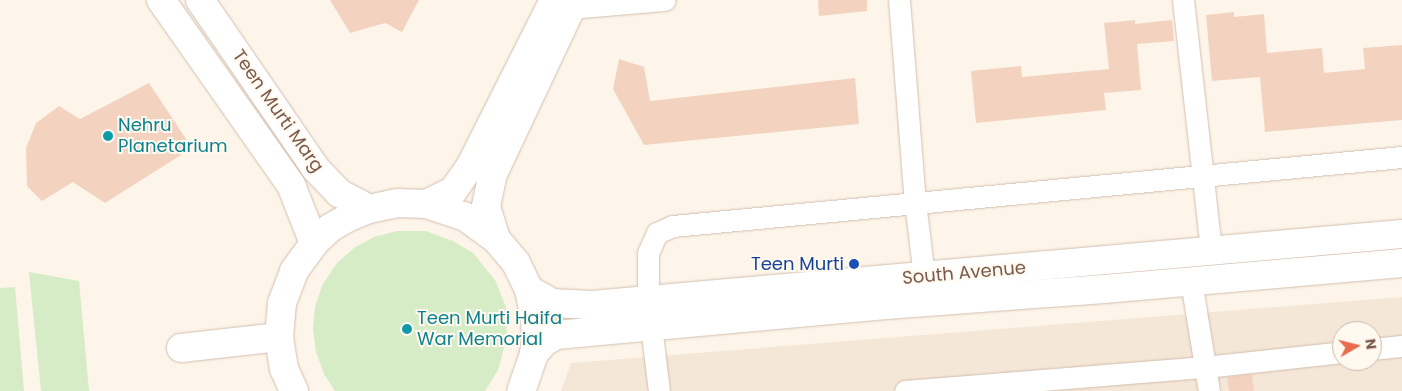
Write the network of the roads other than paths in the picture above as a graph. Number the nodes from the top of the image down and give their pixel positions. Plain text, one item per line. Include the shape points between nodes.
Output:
1 (161, 0) edge
2 (200, 0) edge
3 (665, 0) edge
4 (899, 0) edge
5 (1183, 0) edge
6 (567, 3) edge
7 (1402, 157) edge
8 (1201, 175) junction
9 (915, 202) junction
10 (426, 204) junction
11 (369, 208) junction
12 (1402, 234) edge
13 (496, 239) junction
14 (314, 243) junction
15 (1211, 251) junction
16 (1402, 263) edge
17 (924, 276) junction
18 (1191, 281) junction
19 (528, 290) junction
20 (648, 300) junction
21 (651, 326) junction
22 (279, 337) junction
23 (1402, 346) edge
24 (180, 348) dead end
25 (1382, 348) edge
26 (1332, 353) edge
27 (534, 354) junction
28 (1205, 367) junction
29 (294, 391) edge
30 (521, 391) edge
31 (659, 391) edge
32 (905, 391) edge
33 (1209, 391) edge

1 - 14 main road, Teen Murti Marg via 291,185
2 - 11 main road, Teen Murti Marg via 316,169 339,193
3 - 6 street
4 - 9 street
5 - 8 street
6 - 10 main road via 470,167 453,191
6 - 13 main road via 493,174 486,206
7 - 8 street
8 - 9 street
8 - 15 street
9 - 17 street
9 - 20 street via 673,226 657,233 648,253
10 - 11 main road via 397,203
10 - 13 main road via 464,216
11 - 14 main road via 330,228
12 - 15 main road, South Avenue
13 - 19 main road via 516,262
14 - 22 main road via 294,271 282,303
15 - 17 main road, South Avenue
16 - 18 main road, South Avenue
17 - 20 main road, South Avenue
18 - 21 main road, South Avenue
18 - 28 street
19 - 20 main road, South Avenue via 552,304 592,305
19 - 27 main road via 535,320
21 - 27 main road, South Avenue via 556,335
21 - 31 street
22 - 24 main road
22 - 29 main road via 284,369
23 - 25 street
26 - 28 street
27 - 30 main road
28 - 32 street
28 - 33 street

